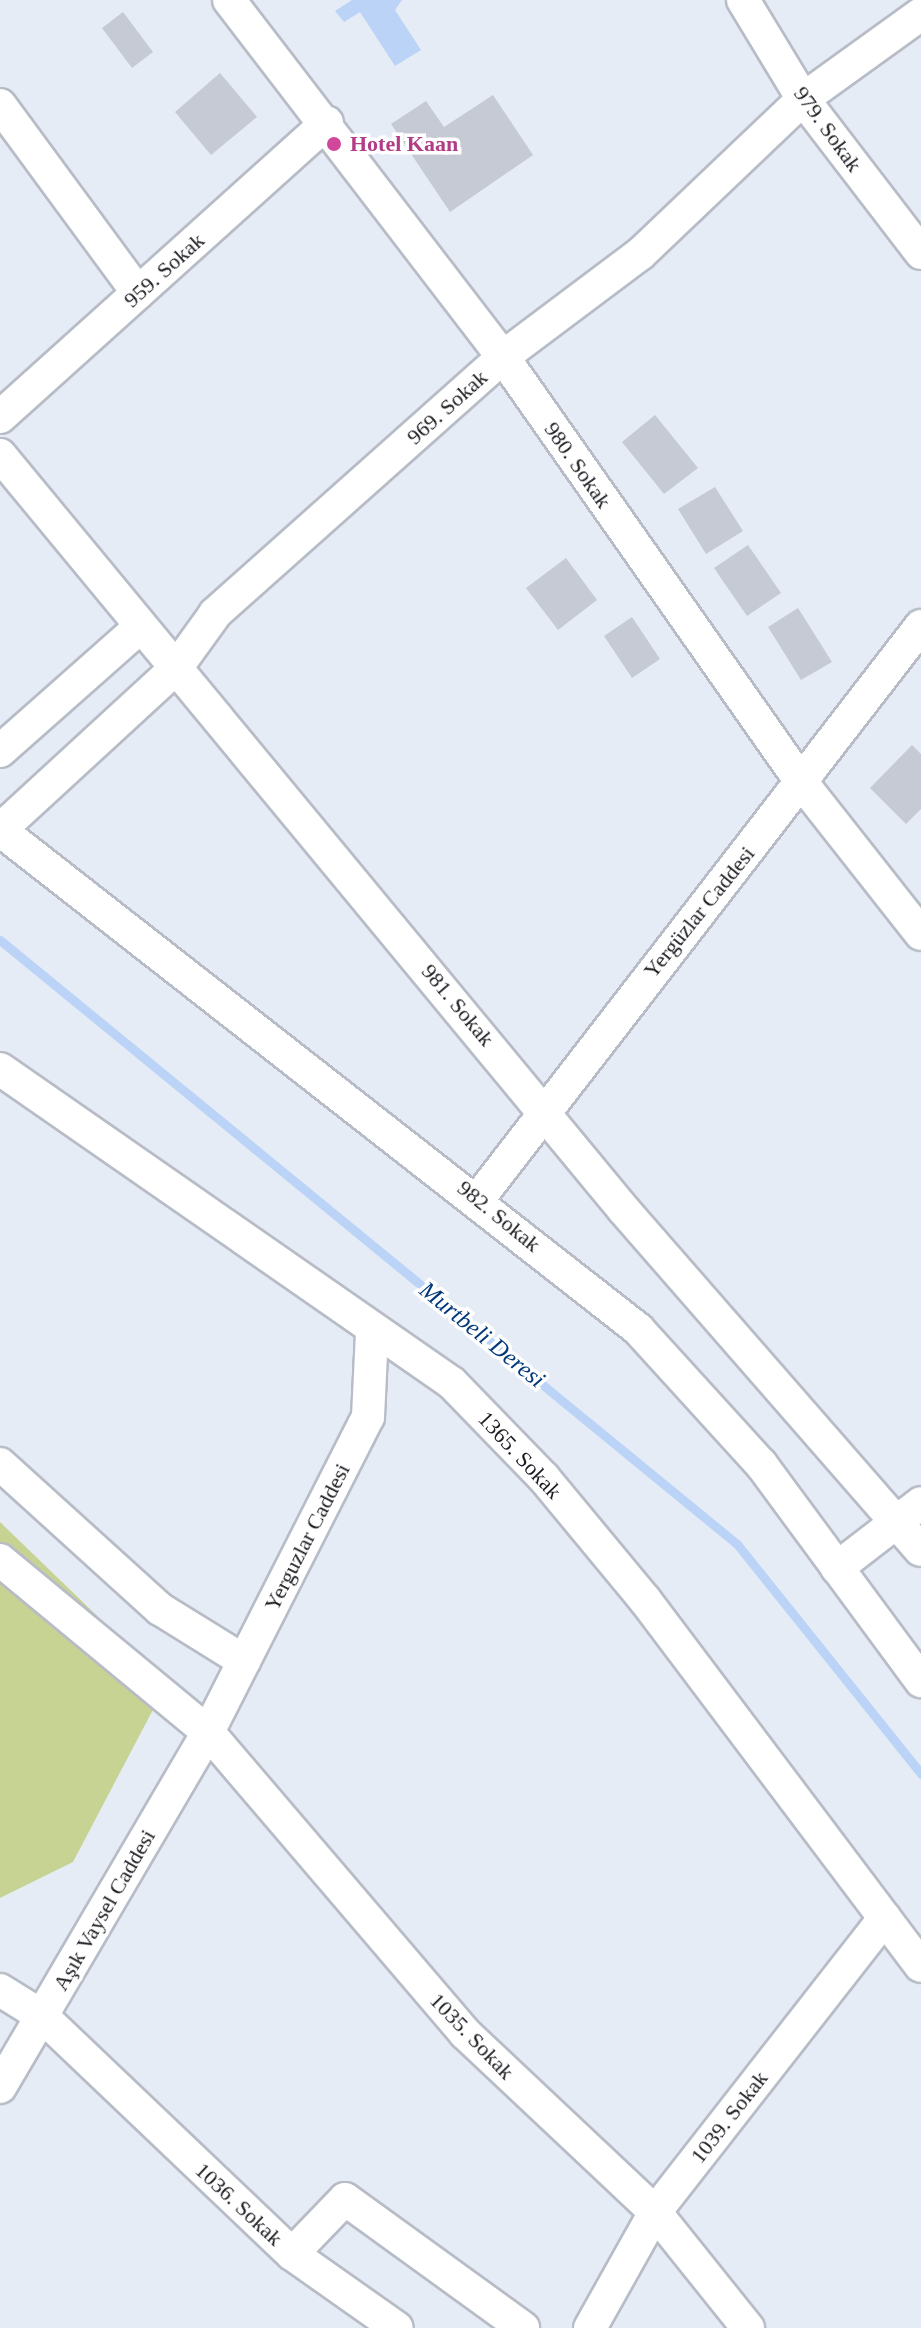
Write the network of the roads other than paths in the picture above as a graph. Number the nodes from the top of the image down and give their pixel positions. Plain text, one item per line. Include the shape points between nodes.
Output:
1 (229, 0) edge
2 (743, 0) edge
3 (921, 14) edge
4 (803, 99) junction
5 (0, 105) edge
6 (327, 123) junction
7 (921, 253) edge
8 (138, 293) junction
9 (503, 357) junction
10 (0, 417) edge
11 (0, 455) edge
12 (921, 626) edge
13 (140, 627) junction
14 (176, 668) junction
15 (0, 751) edge
16 (802, 783) junction
17 (0, 830) edge
18 (920, 930) edge
19 (0, 1069) edge
20 (546, 1109) junction
21 (479, 1198) junction
22 (372, 1333) junction
23 (0, 1464) edge
24 (909, 1512) edge
25 (921, 1550) edge
26 (0, 1560) edge
27 (837, 1568) junction
28 (244, 1661) junction
29 (921, 1681) edge
30 (208, 1732) junction
31 (885, 1918) junction
32 (921, 1966) edge
33 (0, 1990) edge
34 (42, 2016) junction
35 (0, 2087) edge
36 (655, 2212) junction
37 (292, 2254) junction
38 (397, 2328) edge
39 (523, 2328) edge
40 (590, 2328) edge
41 (748, 2328) edge

1 - 6 street, 980. Sokak
2 - 4 street, 979. Sokak
3 - 4 street, 969. Sokak
4 - 7 street, 979. Sokak
4 - 9 street, 969. Sokak via 640,254
5 - 8 street
6 - 8 street, 959. Sokak
6 - 9 street, 980. Sokak
8 - 10 street, 959. Sokak
9 - 14 street, 969. Sokak via 215,614
9 - 16 street, 980. Sokak
11 - 13 street, 981. Sokak
12 - 16 street, Yergüzlar Caddesi
13 - 14 street, 981. Sokak
13 - 15 street
14 - 17 street, 969. Sokak
14 - 20 street, 981. Sokak
16 - 18 street, 980. Sokak
16 - 20 street, Yergüzlar Caddesi
17 - 21 street, 982. Sokak
19 - 22 street, 1365. Sokak via 175,1186
20 - 21 street, Yergüzlar Caddesi
20 - 24 street, 981. Sokak via 624,1210
21 - 27 street, 982. Sokak via 638,1329 678,1370 761,1464
22 - 28 street, Yerguzlar Caddesi via 368,1417
22 - 31 street, 1365. Sokak via 452,1383 544,1478
23 - 28 street via 160,1609
24 - 25 street, 981. Sokak
24 - 27 street
26 - 30 street, 1035. Sokak
27 - 29 street, 982. Sokak
28 - 30 street, Yerguzlar Caddesi
30 - 34 street, Aşık Vaysel Caddesi
30 - 36 street, 1035. Sokak via 465,2033
31 - 32 street, 1365. Sokak
31 - 36 street, 1039. Sokak
33 - 34 street, 1036. Sokak
34 - 35 street, Aşık Vaysel Caddesi
34 - 37 street, 1036. Sokak
36 - 40 street, 1039. Sokak
36 - 41 street, 1035. Sokak
37 - 38 street
37 - 39 street, 1036. Sokak via 345,2199

